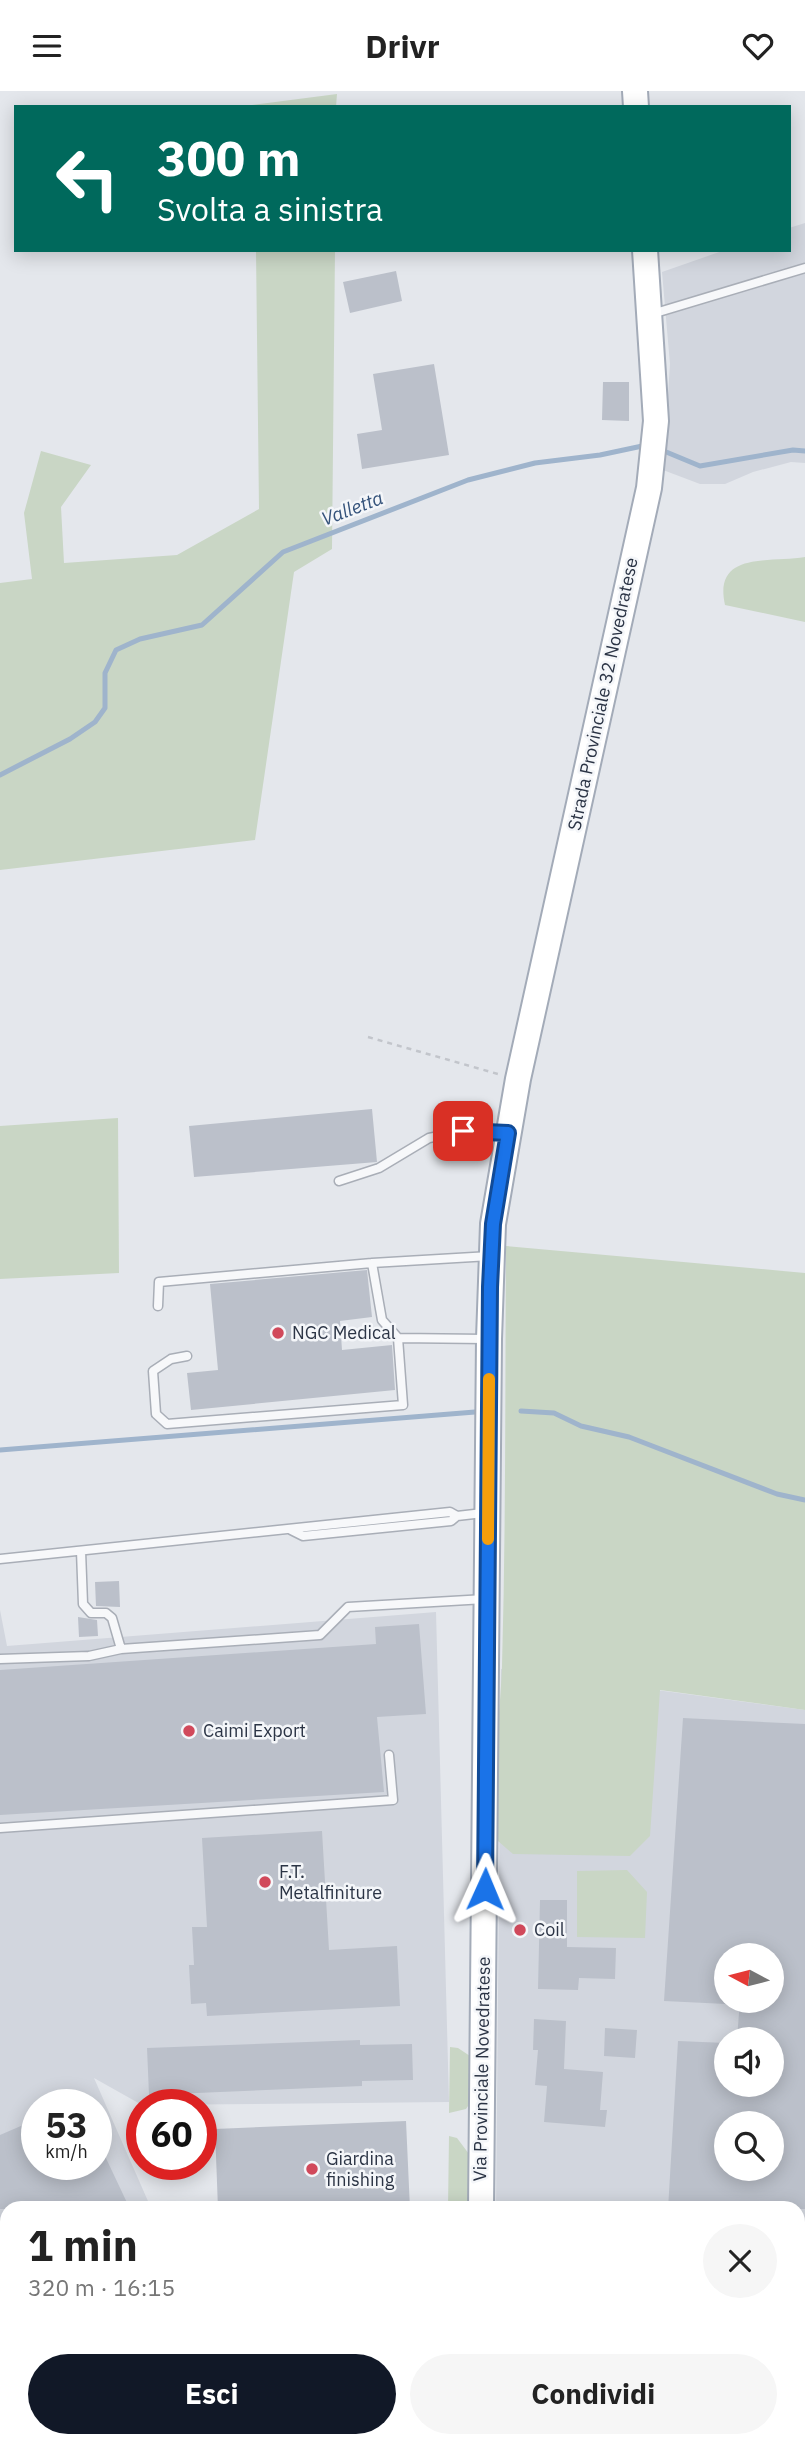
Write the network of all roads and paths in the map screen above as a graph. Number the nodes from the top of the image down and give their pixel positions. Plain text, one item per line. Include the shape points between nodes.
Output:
1 (645, 252) edge
2 (805, 268) edge
3 (649, 314) junction
4 (368, 1037) dead end
5 (518, 1079) junction
6 (508, 1133) junction
7 (339, 1181) dead end
8 (492, 1256) junction
9 (372, 1263) junction
10 (158, 1305) dead end
11 (398, 1338) junction
12 (489, 1339) junction
13 (187, 1356) dead end
14 (488, 1513) junction
15 (81, 1551) junction
16 (0, 1559) edge
17 (487, 1599) junction
18 (121, 1649) junction
19 (0, 1659) edge
20 (389, 1755) dead end
21 (0, 1828) edge
22 (481, 2201) edge

1 - 3 main road, Strada Provinciale 32 Novedratese
2 - 3 lane
3 - 5 main road, Strada Provinciale 32 Novedratese via 656,421 649,488
4 - 5 path
5 - 6 main road, Strada Provinciale 32 Novedratese
6 - 7 lane via 463,1131 429,1138 379,1168
6 - 8 main road, Via Provinciale Novedratese
8 - 9 lane
8 - 12 main road, Via Provinciale Novedratese
9 - 10 lane via 159,1282
9 - 11 lane via 382,1320
11 - 12 lane
11 - 13 lane via 403,1405 167,1425 156,1414 153,1371 171,1359
12 - 14 main road, Via Provinciale Novedratese
14 - 15 lane via 457,1516 450,1512
14 - 17 main road, Via Provinciale Novedratese
15 - 16 lane
15 - 18 lane via 83,1604 91,1613 112,1618
17 - 18 lane via 348,1607 320,1635
17 - 22 main road, Via Provinciale Novedratese
18 - 19 lane via 89,1656
20 - 21 lane via 393,1801

